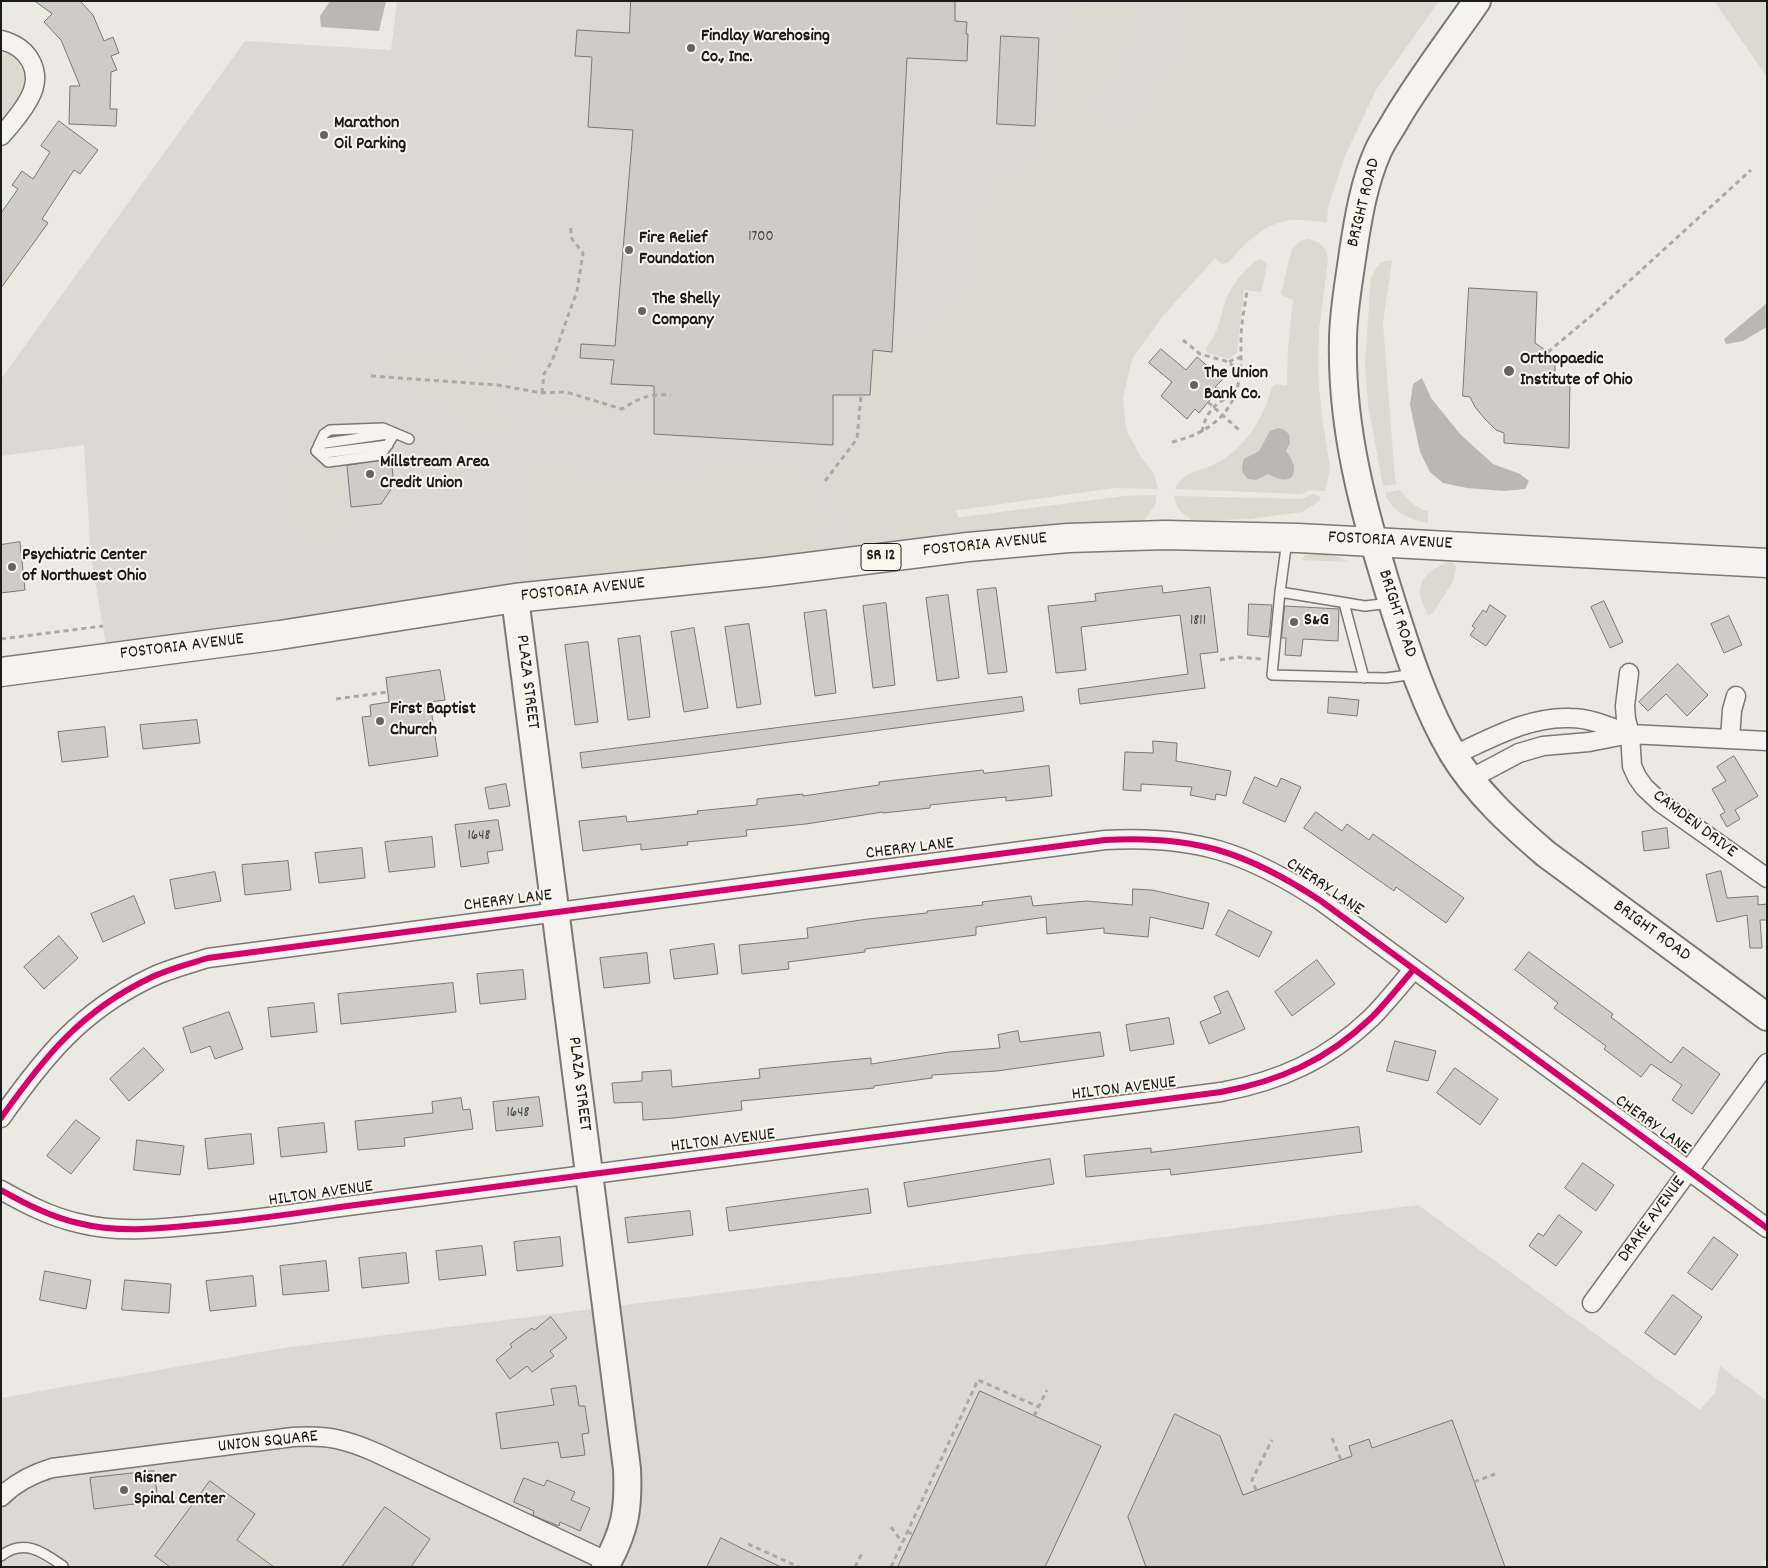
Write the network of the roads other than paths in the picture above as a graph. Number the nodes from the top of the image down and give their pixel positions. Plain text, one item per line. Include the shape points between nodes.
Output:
1 (1477, 1) edge
2 (1, 40) edge
3 (1, 136) edge
4 (395, 433) junction
5 (409, 439) dead end
6 (1287, 538) junction
7 (1374, 541) junction
8 (1767, 563) edge
9 (1280, 592) junction
10 (515, 598) junction
11 (1392, 602) junction
12 (1344, 603) junction
13 (1, 672) edge
14 (1629, 673) dead end
15 (1415, 674) junction
16 (1364, 678) junction
17 (1736, 696) dead end
18 (1630, 734) junction
19 (1730, 739) junction
20 (1767, 741) edge
21 (1454, 755) junction
22 (1470, 779) junction
23 (1767, 878) edge
24 (556, 911) junction
25 (1414, 969) junction
26 (1767, 1017) edge
27 (1767, 1064) edge
28 (1, 1118) edge
29 (1689, 1172) junction
30 (590, 1174) junction
31 (1, 1190) edge
32 (1767, 1228) edge
33 (1592, 1303) dead end
34 (1, 1497) edge
35 (1, 1556) edge
36 (606, 1564) edge
37 (63, 1566) edge

1 - 7 main road, BRIGHT ROAD via 1406,103 1378,150 1356,233 1345,305 1343,376 1351,446
2 - 3 street via 20,47 28,55 35,77 29,99
4 - 4 lane via 383,428 330,430 317,447 325,453 388,445
4 - 5 lane
6 - 7 main road, FOSTORIA AVENUE / SR 12
6 - 9 lane
6 - 10 main road, FOSTORIA AVENUE / SR 12 via 1165,535 1068,538 968,546 768,572
7 - 8 main road, FOSTORIA AVENUE / SR 12
7 - 11 main road, BRIGHT ROAD
9 - 12 lane
9 - 16 lane via 1272,675
10 - 13 main road, FOSTORIA AVENUE / SR 12 via 280,635
10 - 24 main road, PLAZA STREET
11 - 12 lane via 1365,606
11 - 15 main road, BRIGHT ROAD
12 - 16 lane
14 - 18 street, CAMDEN DRIVE via 1625,706
15 - 16 lane
15 - 21 main road, BRIGHT ROAD
17 - 19 street
18 - 19 street
18 - 21 street via 1594,722 1571,718 1547,719 1512,729
18 - 22 street via 1542,746 1520,753
18 - 23 street, CAMDEN DRIVE via 1632,766 1644,787 1661,803
19 - 20 street
21 - 22 main road, BRIGHT ROAD
22 - 26 main road, BRIGHT ROAD via 1516,829 1546,854
24 - 25 street, CHERRY LANE via 1105,840 1154,839 1225,851 1270,870 1321,901
24 - 28 street, CHERRY LANE via 220,955 174,968 109,1001 84,1021 46,1057
24 - 30 main road, PLAZA STREET
25 - 29 street, CHERRY LANE
25 - 30 street, HILTON AVENUE via 1372,1017 1334,1049 1292,1072 1245,1088
27 - 29 street, DRAKE AVENUE
29 - 32 street, CHERRY LANE
29 - 33 street, DRAKE AVENUE
30 - 31 street, HILTON AVENUE via 256,1220 148,1230 100,1228 78,1223 32,1207
30 - 36 main road, PLAZA STREET via 628,1493 626,1517 615,1550
34 - 36 street, UNION SQUARE via 28,1476 52,1468 293,1437 330,1437 377,1453
35 - 37 lane via 17,1547 28,1547

